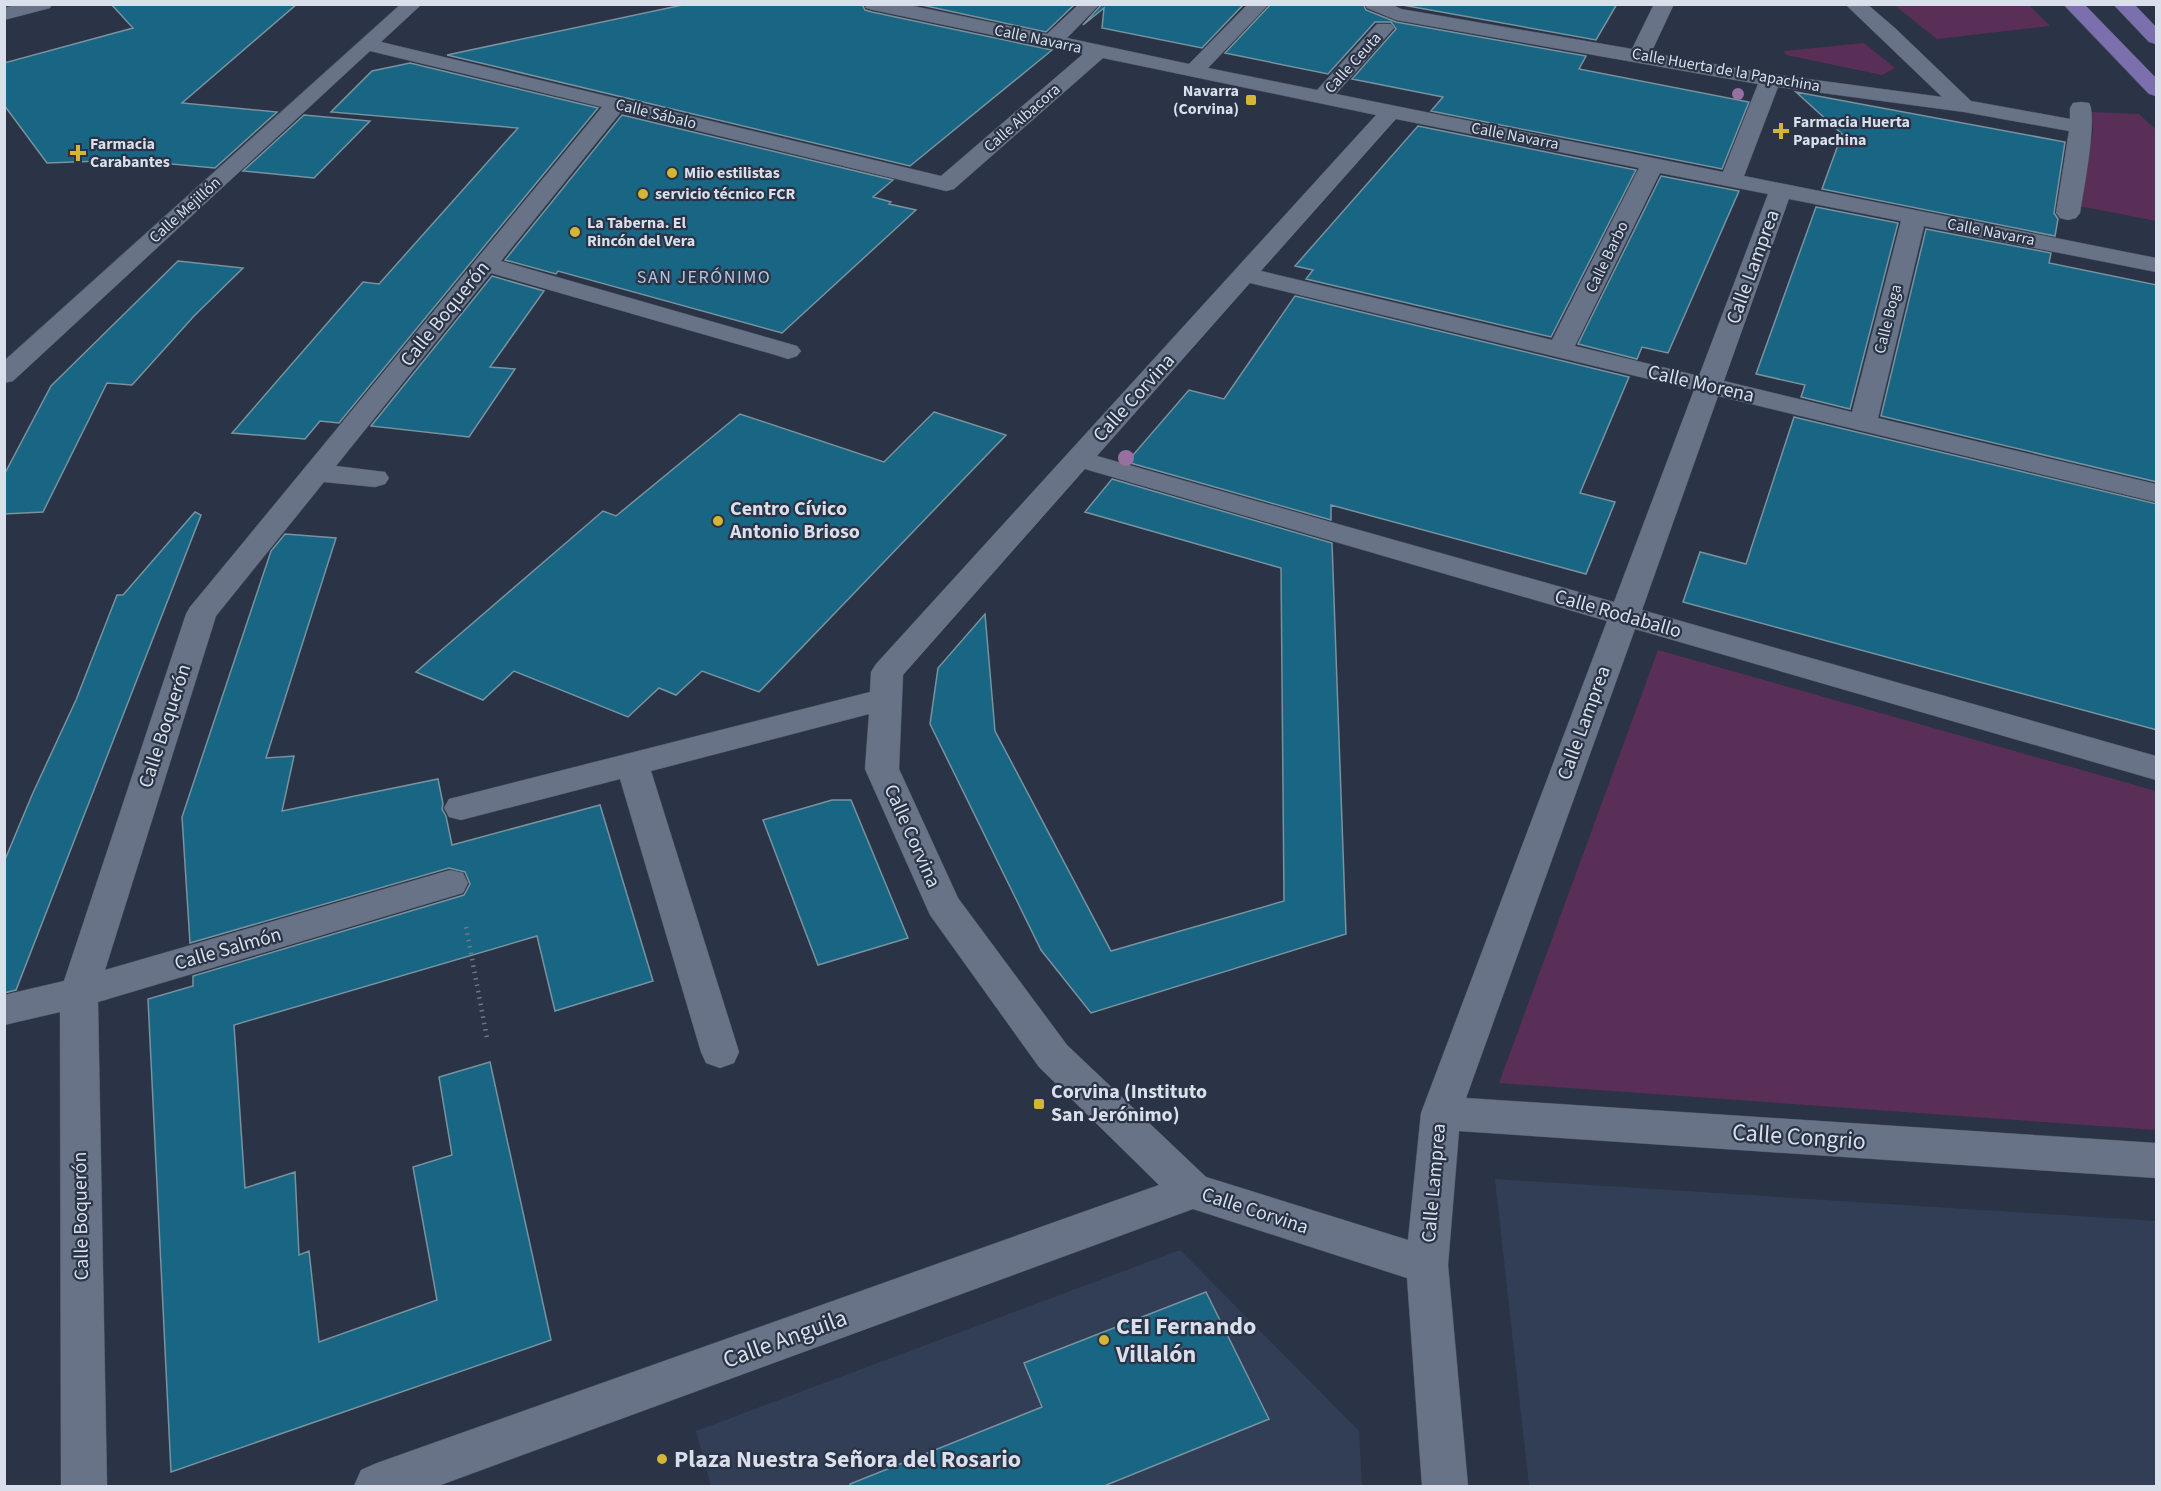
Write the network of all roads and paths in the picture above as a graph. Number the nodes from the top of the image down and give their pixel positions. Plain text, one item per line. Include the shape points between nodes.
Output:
1 (43, 4) edge
2 (385, 4) edge
3 (413, 4) edge
4 (873, 4) edge
5 (1091, 4) edge
6 (1260, 4) edge
7 (1374, 4) edge
8 (1664, 4) edge
9 (1854, 4) edge
10 (2072, 4) edge
11 (2122, 4) edge
12 (4, 14) edge
13 (1389, 22) junction
14 (2157, 38) edge
15 (1052, 41) junction
16 (366, 44) junction
17 (1099, 51) junction
18 (1639, 56) junction
19 (1193, 71) junction
20 (1770, 80) junction
21 (2157, 90) edge
22 (1322, 97) junction
23 (615, 104) junction
24 (1964, 106) junction
25 (1391, 112) junction
26 (1653, 164) junction
27 (1731, 180) junction
28 (946, 184) joint
29 (1781, 190) junction
30 (2068, 213) dead end
31 (1914, 217) junction
32 (486, 264) junction
33 (2157, 265) edge
34 (1246, 275) junction
35 (1560, 350) junction
36 (788, 351) dead end
37 (4, 375) edge
38 (1709, 386) junction
39 (1863, 422) junction
40 (1079, 459) junction
41 (316, 473) junction
42 (375, 478) dead end
43 (2157, 493) edge
44 (1624, 615) junction
45 (885, 699) junction
46 (632, 765) junction
47 (2157, 768) edge
48 (461, 808) dead end
49 (450, 884) joint
50 (79, 993) junction
51 (4, 1010) edge
52 (487, 1038) dead end
53 (720, 1052) dead end
54 (1441, 1113) junction
55 (2157, 1161) edge
56 (1193, 1191) junction
57 (1427, 1265) junction
58 (84, 1486) edge
59 (377, 1486) edge
60 (1445, 1486) edge

1 - 12 street
2 - 16 street, Calle Mejillón via 385,12
3 - 16 street, Calle Mejillón
4 - 15 street, Calle Navarra
5 - 15 street
6 - 19 street
7 - 13 street, Calle Huerta de la Papachina
8 - 18 street
9 - 24 street
10 - 21 main road
11 - 14 main road
13 - 18 street, Calle Huerta de la Papachina
13 - 22 street, Calle Ceuta
15 - 17 street, Calle Navarra
16 - 23 street, Calle Sábalo
16 - 37 street, Calle Mejillón
17 - 19 street, Calle Navarra
17 - 28 street, Calle Albacora
18 - 20 street, Calle Huerta de la Papachina
19 - 22 street, Calle Navarra
20 - 24 street, Calle Huerta de la Papachina
20 - 27 street
22 - 25 street, Calle Navarra
23 - 28 street, Calle Sábalo
23 - 32 street, Calle Boquerón
24 - 30 street, Calle Huerta de la Papachina via 2081,117
25 - 26 street, Calle Navarra
25 - 34 street, Calle Corvina
26 - 27 street, Calle Navarra
26 - 35 street, Calle Barbo
27 - 29 street, Calle Navarra
29 - 31 street, Calle Navarra
29 - 38 street, Calle Lamprea
31 - 33 street, Calle Navarra
31 - 39 street, Calle Boga
32 - 36 street
32 - 41 street, Calle Boquerón
34 - 35 street, Calle Morena
34 - 40 street, Calle Corvina
35 - 38 street, Calle Morena
38 - 39 street, Calle Morena
38 - 44 street, Calle Lamprea
39 - 43 street, Calle Morena
40 - 44 street, Calle Rodaballo
40 - 45 street, Calle Corvina via 887,672
41 - 42 street
41 - 50 street, Calle Boquerón via 201,614
44 - 47 street, Calle Rodaballo
44 - 54 street, Calle Lamprea
45 - 46 street
45 - 56 street, Calle Corvina via 882,769 943,905 1053,1056
46 - 48 street
46 - 53 street
49 - 50 street, Calle Salmón
49 - 52 path via 462,899
50 - 51 street, Calle Salmón
50 - 58 street, Calle Boquerón
54 - 55 street, Calle Congrio
54 - 57 street, Calle Lamprea
56 - 57 street, Calle Corvina
56 - 59 street, Calle Anguila
57 - 60 street

